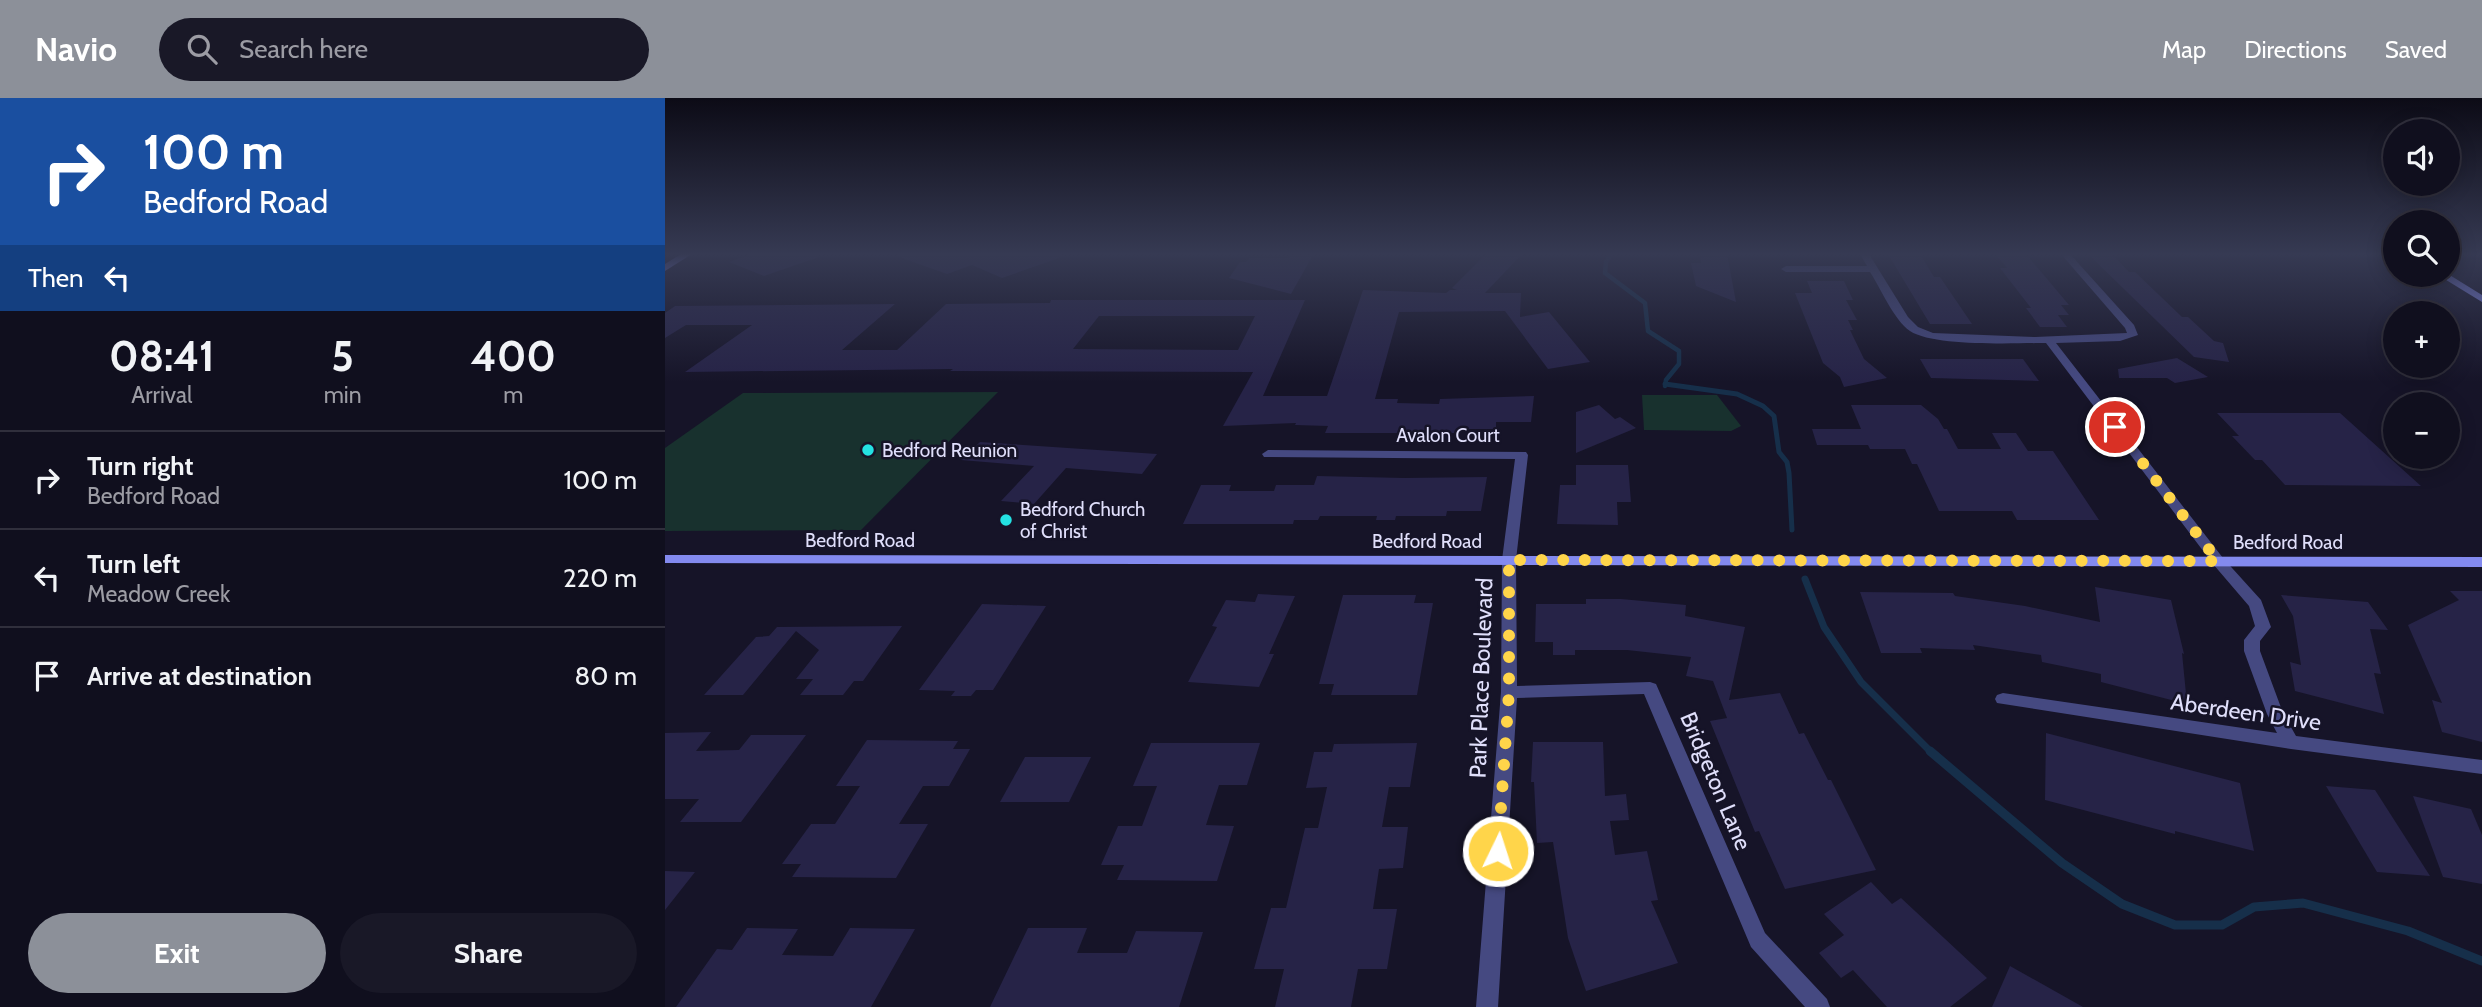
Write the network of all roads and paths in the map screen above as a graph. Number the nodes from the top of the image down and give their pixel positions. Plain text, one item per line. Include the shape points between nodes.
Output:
1 (1890, 296) edge
2 (2103, 296) edge
3 (2047, 338) junction
4 (1268, 454) dead end
5 (665, 559) edge
6 (1509, 560) junction
7 (2218, 561) junction
8 (2482, 562) edge
9 (1509, 692) junction
10 (2003, 699) dead end
11 (2291, 742) junction
12 (2482, 767) edge
13 (1487, 1007) edge
14 (1819, 1007) edge

1 - 3 street via 1914,329 1943,338
2 - 3 street via 2133,335
3 - 7 street
4 - 6 street, Avalon Court via 1522,455
5 - 6 main road, Bedford Road
6 - 7 main road, Bedford Road
6 - 9 street, Park Place Boulevard
7 - 8 main road, Bedford Road
7 - 11 street via 2261,614 2263,627 2252,640 2252,651 2275,714
9 - 13 street, Park Place Boulevard
9 - 14 street, Bridgeton Lane via 1650,688 1758,940
10 - 11 street, Aberdeen Drive
11 - 12 street, Aberdeen Drive

